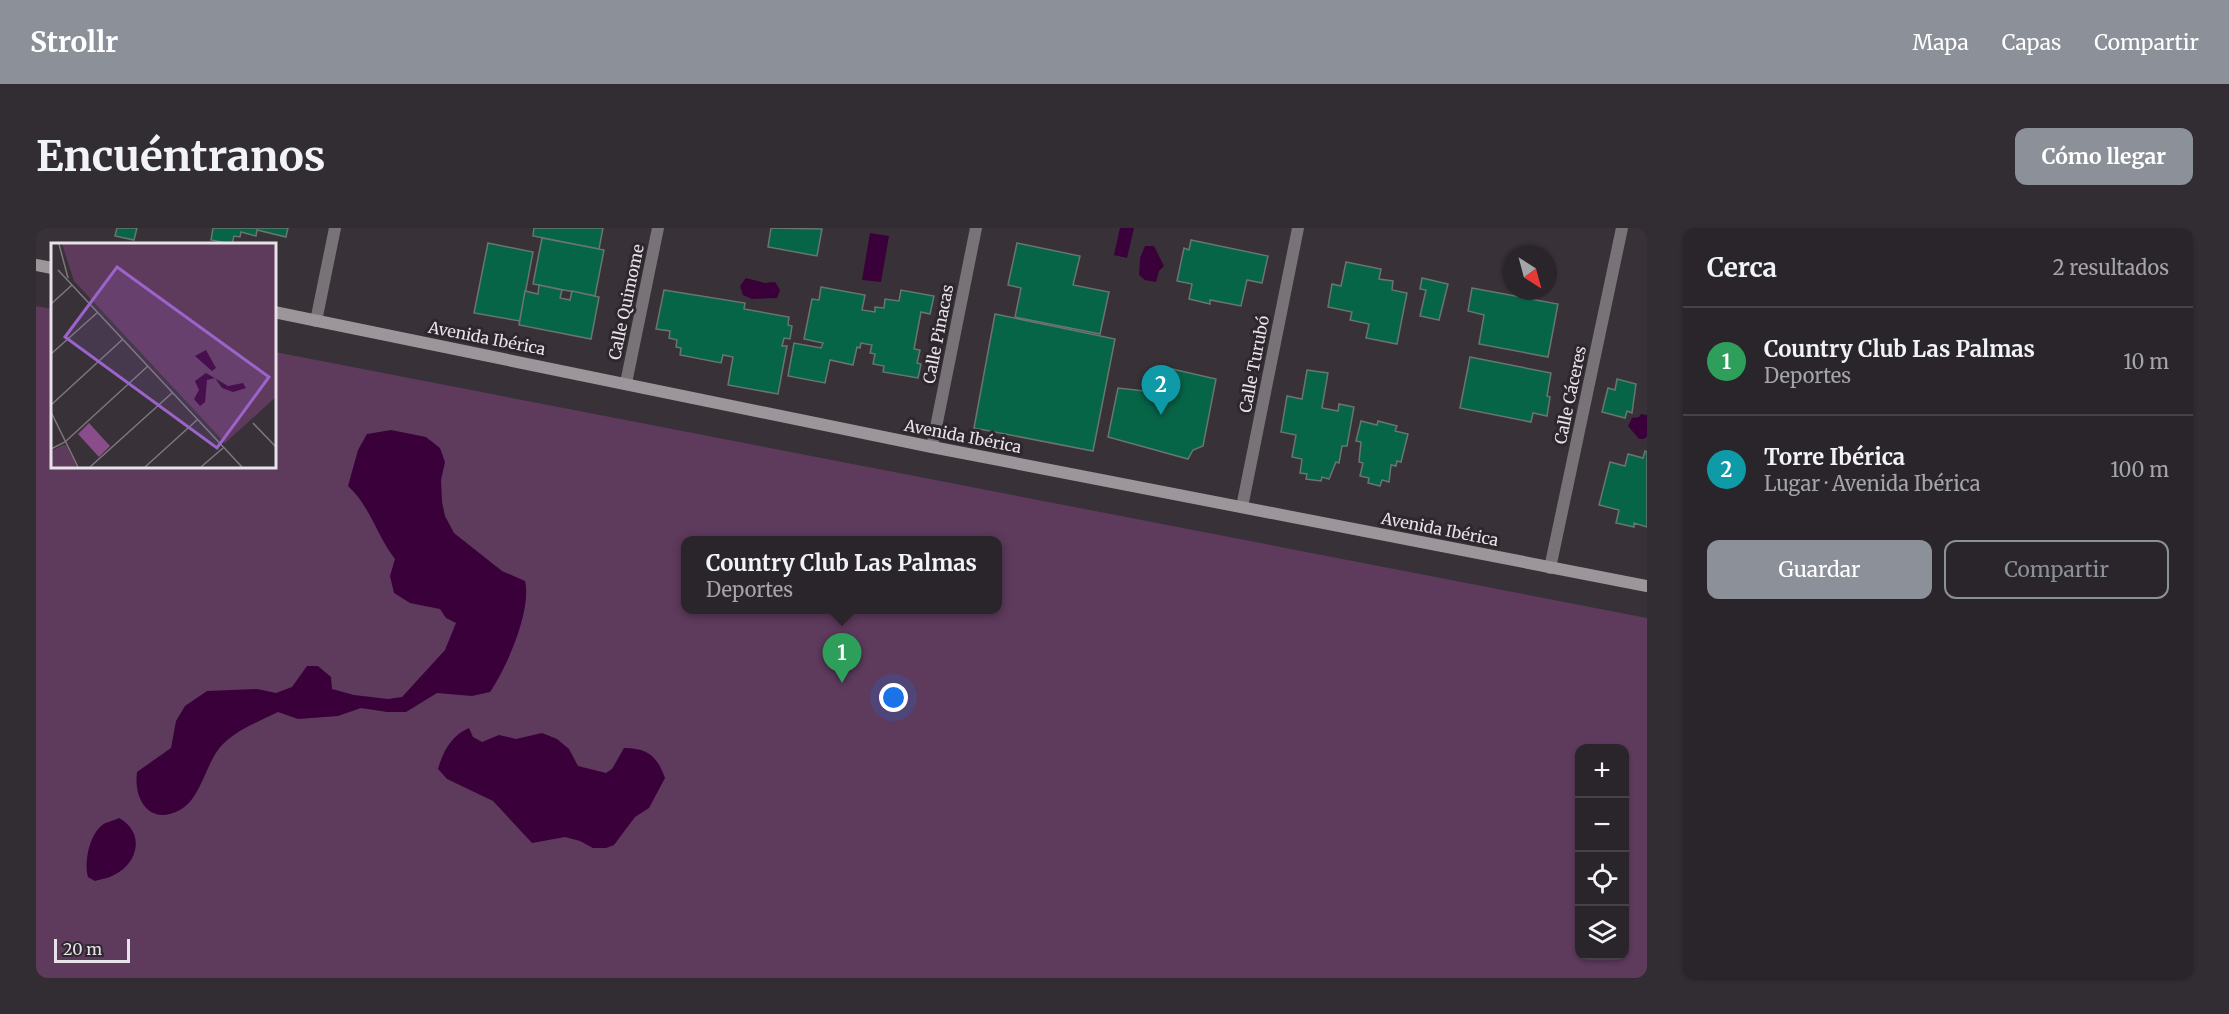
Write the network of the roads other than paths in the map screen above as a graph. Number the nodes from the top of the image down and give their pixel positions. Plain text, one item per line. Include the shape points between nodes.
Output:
1 (335, 228) edge
2 (658, 228) edge
3 (976, 228) edge
4 (1298, 228) edge
5 (1622, 228) edge
6 (36, 265) edge
7 (51, 268) edge
8 (276, 312) edge
9 (316, 321) junction
10 (626, 383) junction
11 (932, 447) junction
12 (1242, 507) junction
13 (1550, 568) junction
14 (1647, 586) edge

1 - 9 street
2 - 10 street, Calle Quimome
3 - 11 street, Calle Pinacas
4 - 12 street, Calle Turubó
5 - 13 street, Calle Cáceres
6 - 7 street
8 - 9 street, Avenida Ibérica
9 - 10 street, Avenida Ibérica
10 - 11 street, Avenida Ibérica
11 - 12 street, Avenida Ibérica
12 - 13 street, Avenida Ibérica
13 - 14 street, Avenida Ibérica

